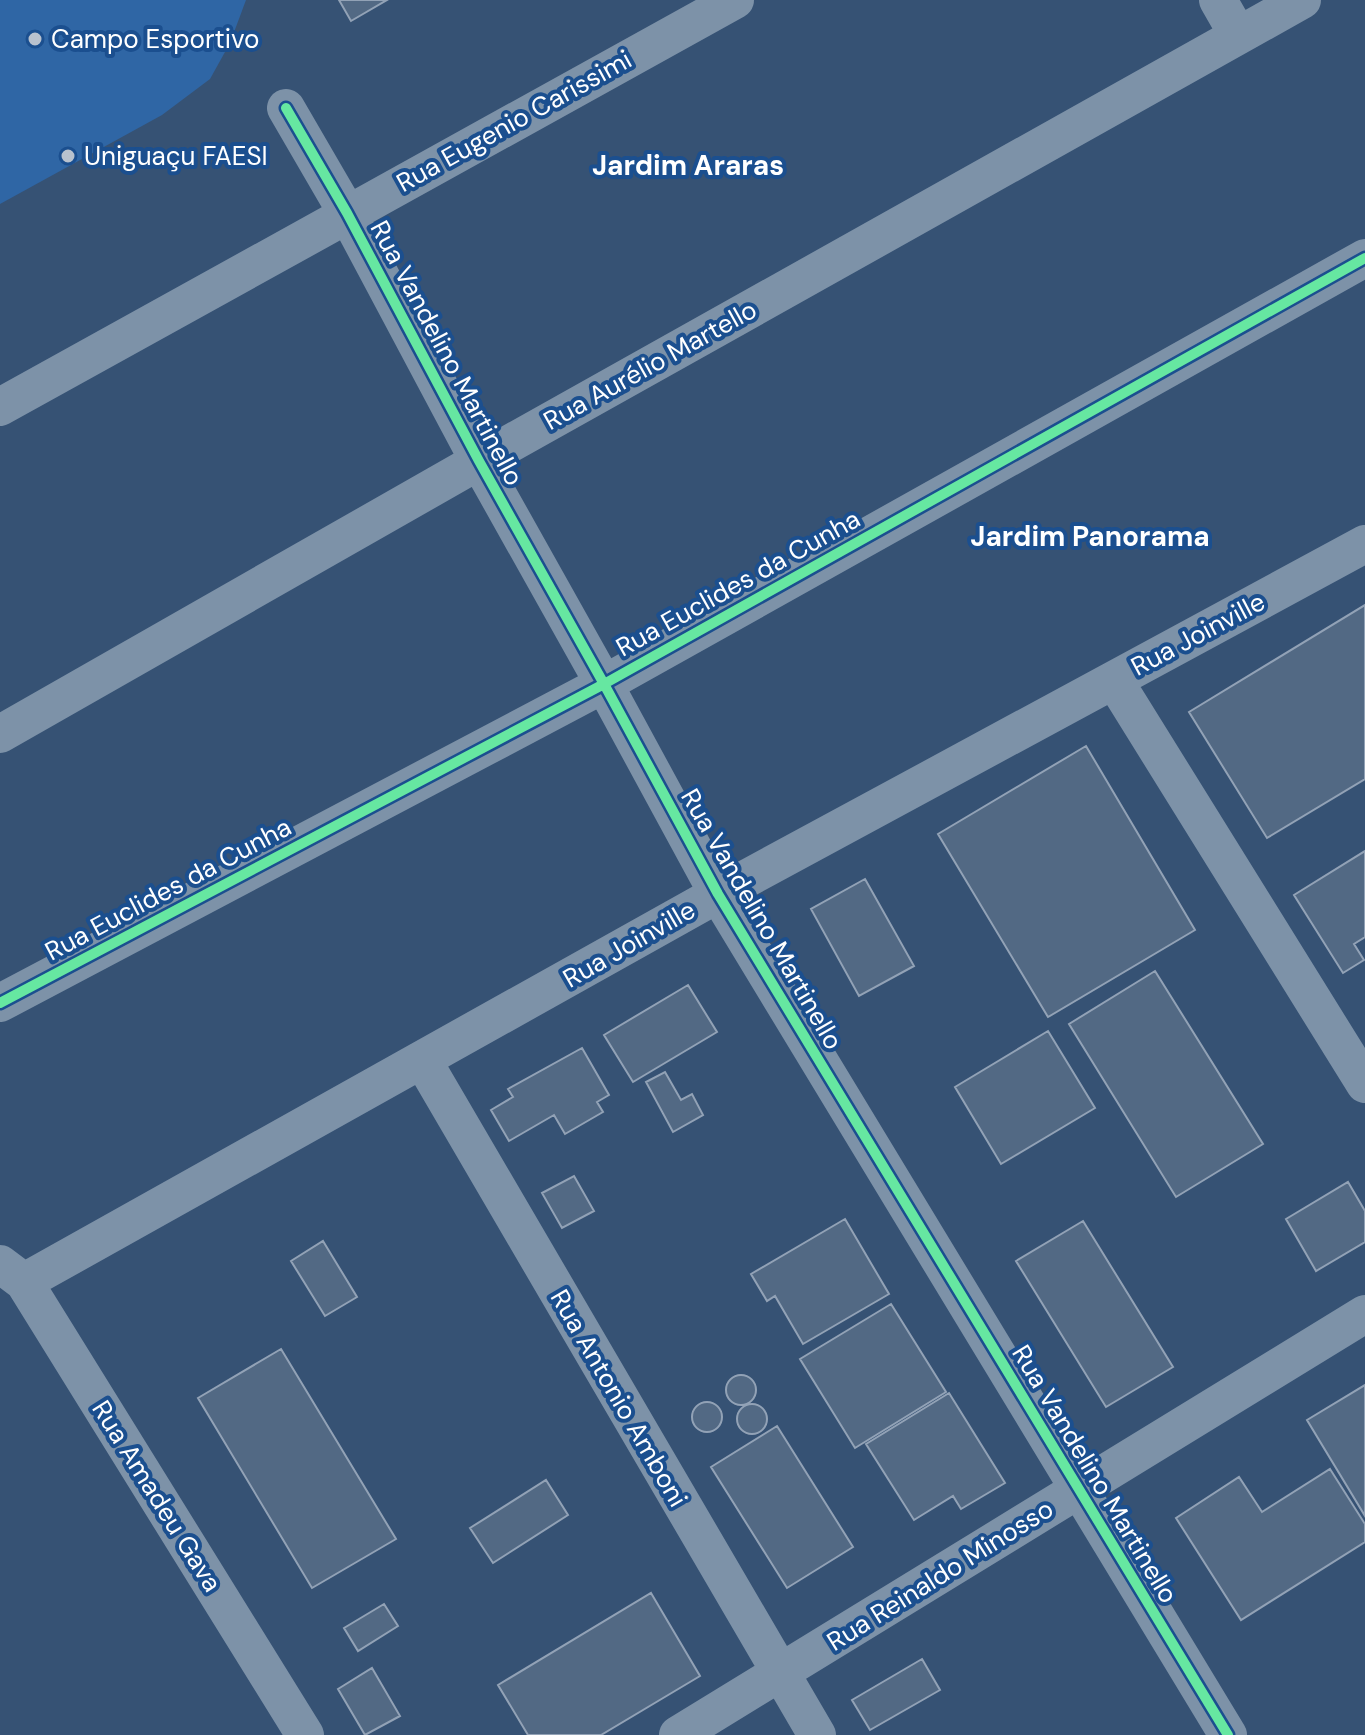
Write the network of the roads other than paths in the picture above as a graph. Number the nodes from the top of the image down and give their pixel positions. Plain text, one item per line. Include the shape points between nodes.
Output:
1 (735, 0) edge
2 (1218, 0) edge
3 (1302, 0) edge
4 (1238, 35) junction
5 (286, 108) dead end
6 (347, 213) junction
7 (1365, 258) edge
8 (0, 407) edge
9 (479, 461) junction
10 (1365, 544) edge
11 (1114, 680) junction
12 (604, 684) junction
13 (0, 734) edge
14 (718, 894) junction
15 (0, 1003) edge
16 (423, 1061) junction
17 (1365, 1084) edge
18 (12, 1273) edge
19 (1365, 1314) edge
20 (1078, 1490) junction
21 (780, 1674) junction
22 (305, 1735) edge
23 (678, 1735) edge
24 (817, 1735) edge
25 (1228, 1735) edge

1 - 6 street, Rua Eugenio Carissimi
2 - 4 street
3 - 4 street, Rua Aurélio Martello
4 - 9 street, Rua Aurélio Martello
5 - 6 street, Rua Vandelino Martinello
6 - 8 street, Rua Eugenio Carissimi
6 - 9 street, Rua Vandelino Martinello
7 - 12 street, Rua Euclides da Cunha
9 - 12 street, Rua Vandelino Martinello
9 - 13 street, Rua Aurélio Martello
10 - 11 street, Rua Joinville
11 - 14 street, Rua Joinville
11 - 17 street
12 - 14 street, Rua Vandelino Martinello
12 - 15 street, Rua Euclides da Cunha
14 - 16 street, Rua Joinville
14 - 20 street, Rua Vandelino Martinello
16 - 18 street, Rua Joinville
16 - 21 street, Rua Antonio Amboni
18 - 22 street, Rua Amadeu Gava
19 - 20 street, Rua Reinaldo Minosso
20 - 21 street, Rua Reinaldo Minosso
20 - 25 street, Rua Vandelino Martinello
21 - 23 street, Rua Reinaldo Minosso
21 - 24 street, Rua Antonio Amboni

